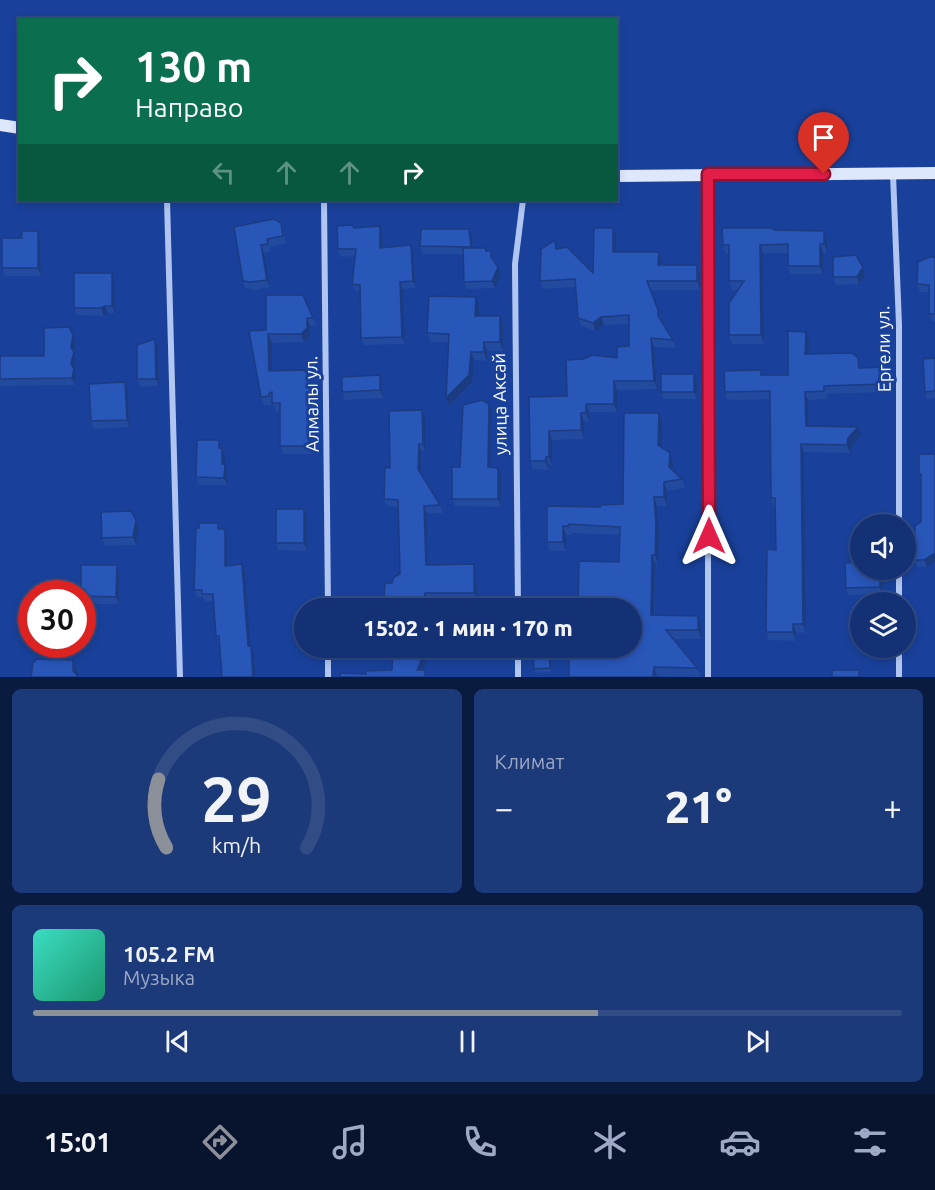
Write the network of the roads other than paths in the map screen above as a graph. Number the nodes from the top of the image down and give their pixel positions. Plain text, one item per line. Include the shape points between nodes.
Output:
1 (0, 125) edge
2 (18, 129) edge
3 (935, 173) edge
4 (708, 174) junction
5 (893, 174) junction
6 (618, 176) edge
7 (167, 201) edge
8 (324, 201) edge
9 (523, 201) edge
10 (899, 514) edge
11 (328, 598) edge
12 (518, 598) edge
13 (328, 658) edge
14 (518, 658) edge
15 (899, 658) edge
16 (180, 677) edge
17 (328, 677) edge
18 (518, 677) edge
19 (708, 677) edge
20 (899, 677) edge

1 - 2 main road
3 - 5 main road
4 - 5 main road
4 - 6 main road
4 - 19 street
5 - 10 street, Ергели ул. via 899,325
7 - 16 street
8 - 11 street, Алмалы ул.
9 - 12 street, улица Аксай via 515,276
13 - 17 street
14 - 18 street
15 - 20 street

